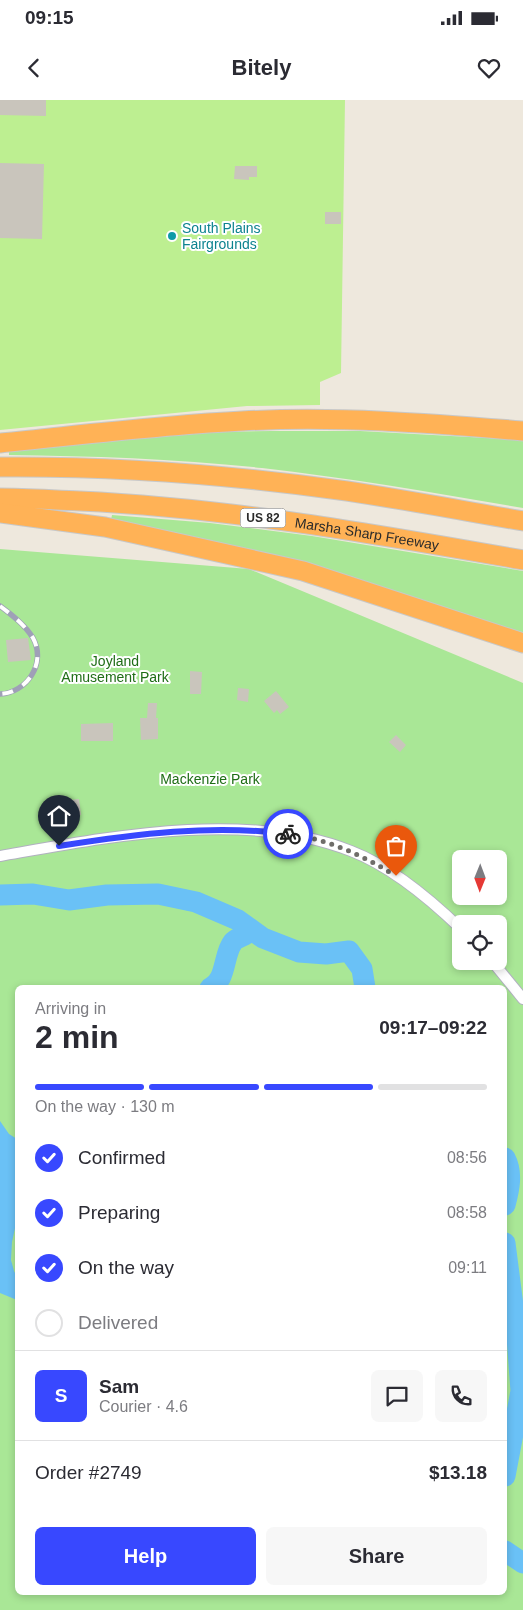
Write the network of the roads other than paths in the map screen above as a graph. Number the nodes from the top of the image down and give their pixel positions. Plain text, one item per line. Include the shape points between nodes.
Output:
1 (523, 431) edge
2 (0, 443) edge
3 (0, 467) edge
4 (0, 498) edge
5 (0, 514) edge
6 (523, 521) edge
7 (523, 560) edge
8 (523, 643) edge
9 (0, 856) edge
10 (452, 921) edge
11 (499, 970) edge
12 (523, 999) edge

1 - 2 highway via 352,420 244,421 160,426
3 - 6 highway via 153,471 247,479 348,491
4 - 7 highway, Marsha Sharp Freeway / US 82 via 128,504 244,515
5 - 8 highway via 105,527 302,571
9 - 10 street via 165,832 240,829 295,835 353,851 372,861 426,897
11 - 12 street

